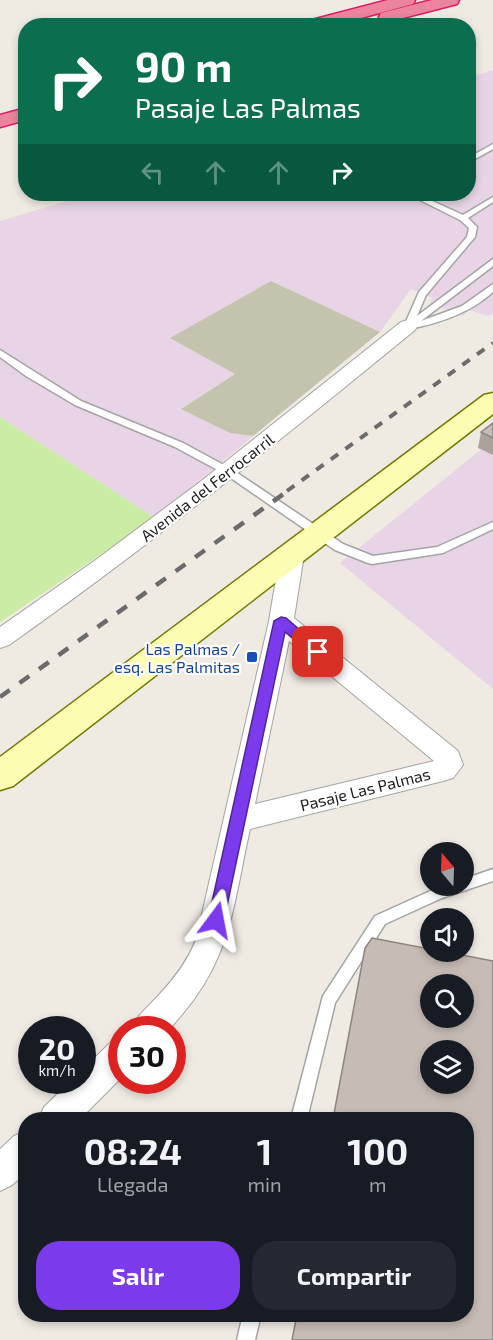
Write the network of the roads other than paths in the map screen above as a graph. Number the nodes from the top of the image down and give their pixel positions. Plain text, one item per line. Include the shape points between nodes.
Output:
1 (407, 0) edge
2 (451, 0) edge
3 (340, 18) edge
4 (385, 18) edge
5 (18, 102) edge
6 (0, 107) edge
7 (18, 116) edge
8 (0, 121) edge
9 (493, 146) edge
10 (476, 156) edge
11 (493, 199) edge
12 (428, 201) edge
13 (463, 218) junction
14 (493, 262) edge
15 (493, 287) edge
16 (408, 326) junction
17 (0, 353) edge
18 (493, 401) edge
19 (229, 472) junction
20 (493, 525) edge
21 (320, 533) junction
22 (292, 555) junction
23 (281, 621) junction
24 (0, 639) edge
25 (0, 776) edge
26 (238, 820) junction
27 (493, 875) edge
28 (474, 881) edge
29 (433, 896) edge
30 (161, 1016) edge
31 (108, 1068) edge
32 (63, 1112) edge
33 (301, 1112) edge
34 (18, 1156) edge
35 (0, 1173) edge
36 (250, 1322) edge
37 (246, 1340) edge

1 - 3 highway
2 - 4 highway
5 - 6 highway
7 - 8 highway
9 - 10 lane
11 - 13 lane
12 - 13 lane
13 - 16 lane via 473,227 471,237 422,294
14 - 16 lane
15 - 16 lane via 452,314
16 - 19 street, Avenida del Ferrocarril
17 - 19 lane via 78,403 179,445
18 - 21 main road
19 - 21 lane
19 - 24 street, Avenida del Ferrocarril via 86,580
20 - 21 lane via 439,550 372,560 339,547
21 - 22 main road
22 - 23 street
22 - 25 main road
23 - 26 street
23 - 26 street, Pasaje Las Palmas via 448,758 449,765 443,770
26 - 30 street via 205,959 182,996
27 - 28 lane
29 - 33 lane via 380,920 328,1001
31 - 32 street
34 - 35 street
36 - 37 lane

